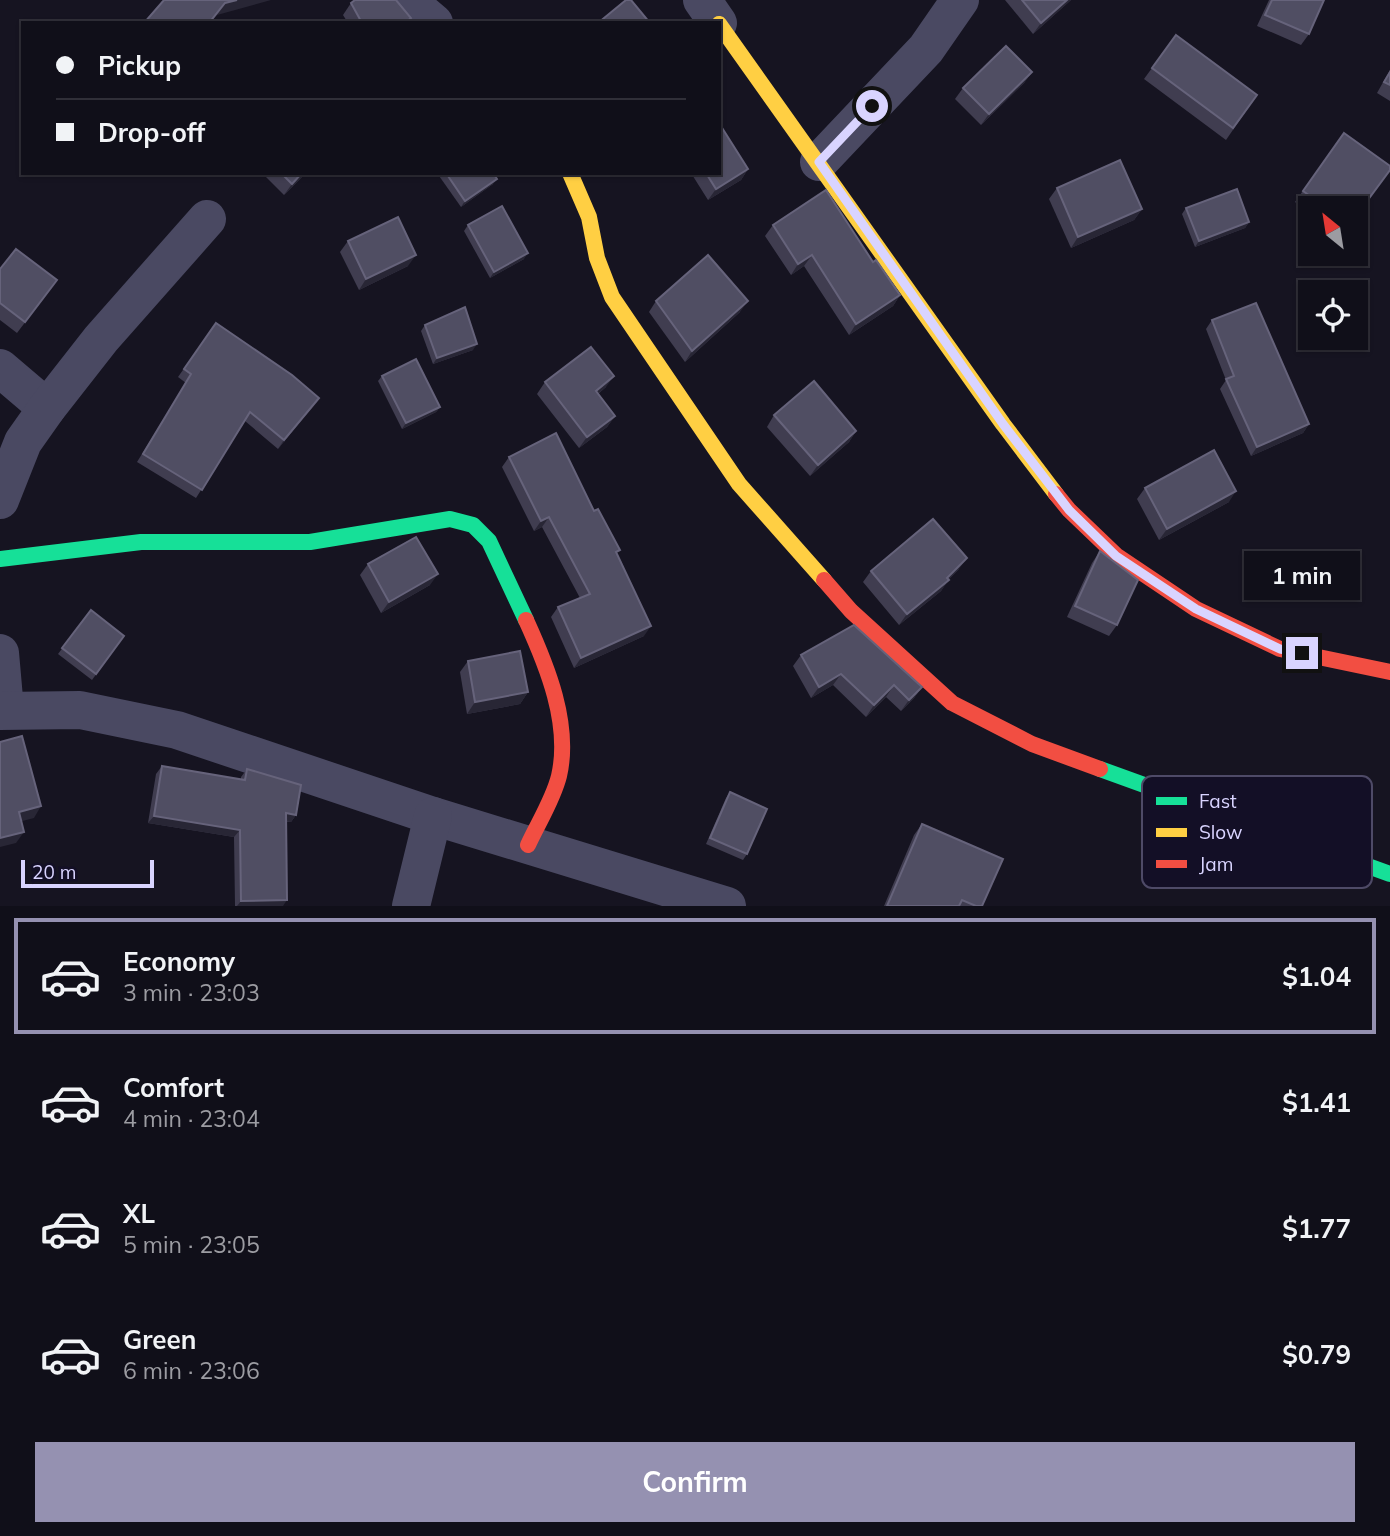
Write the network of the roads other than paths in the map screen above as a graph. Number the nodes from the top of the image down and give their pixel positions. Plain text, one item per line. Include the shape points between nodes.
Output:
1 (407, 0) edge
2 (702, 0) edge
3 (960, 0) edge
4 (432, 21) edge
5 (718, 21) edge
6 (721, 26) edge
7 (819, 162) junction
8 (571, 175) edge
9 (207, 219) dead end
10 (0, 368) edge
11 (47, 408) junction
12 (0, 500) edge
13 (0, 559) edge
14 (0, 653) edge
15 (1390, 673) edge
16 (2, 710) edge
17 (1142, 784) edge
18 (433, 816) junction
19 (528, 845) junction
20 (1372, 867) edge
21 (1390, 874) edge
22 (411, 906) edge
23 (727, 906) edge

1 - 4 street
2 - 5 street
3 - 7 street via 926,49
6 - 7 street
7 - 15 street via 1003,424 1069,510 1116,556 1196,609 1280,649
8 - 17 street via 612,297 739,484 851,611 952,703 1032,744
9 - 11 street
10 - 11 street
11 - 12 street via 23,442
13 - 19 street via 141,542 310,542 450,519 472,525 489,541 550,679 563,732 559,774
14 - 16 street
16 - 18 street via 80,710 177,730
18 - 19 street
18 - 22 street
19 - 23 street
20 - 21 street

